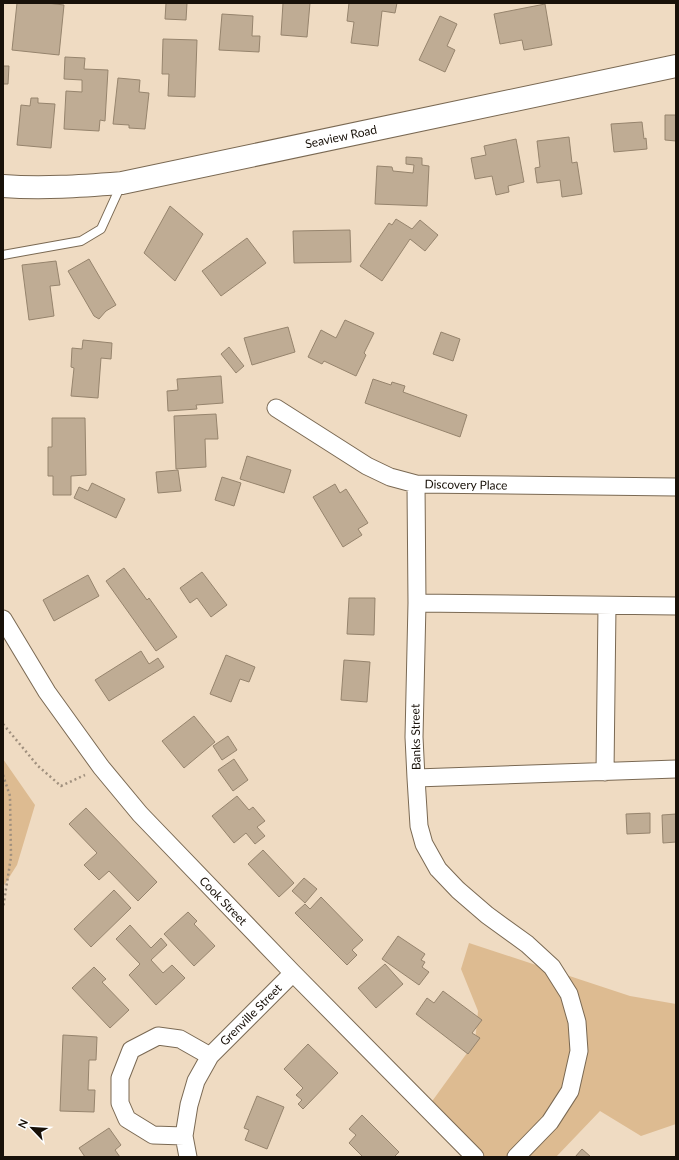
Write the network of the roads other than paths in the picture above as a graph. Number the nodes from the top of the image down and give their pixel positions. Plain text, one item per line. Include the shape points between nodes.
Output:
1 (676, 66) edge
2 (122, 183) junction
3 (3, 186) edge
4 (3, 255) edge
5 (276, 408) dead end
6 (416, 484) junction
7 (676, 487) edge
8 (417, 603) junction
9 (608, 606) junction
10 (676, 606) edge
11 (3, 619) edge
12 (676, 769) edge
13 (605, 772) junction
14 (416, 778) junction
15 (293, 973) junction
16 (210, 1056) junction
17 (184, 1136) junction
18 (188, 1157) edge
19 (475, 1157) edge
20 (516, 1157) edge

1 - 2 street, Seaview Road
2 - 3 street, Seaview Road via 76,187
2 - 4 lane via 101,229 81,241
5 - 6 street, Discovery Place via 367,466 390,477
6 - 7 street, Discovery Place
6 - 8 street, Banks Street
8 - 9 street
8 - 14 street, Banks Street via 414,737
9 - 10 street
9 - 13 street
11 - 15 street, Cook Street via 47,692 101,767 140,814
12 - 13 street, Banks Street
13 - 14 street, Banks Street
14 - 20 street via 419,826 424,844 438,869 464,895 552,967 569,994 577,1022 579,1051 570,1091 550,1122
15 - 16 street, Grenville Street
15 - 19 street, Cook Street
16 - 17 street, Grenville Street via 196,1081
16 - 17 street, Grenville Street via 180,1039 158,1036 131,1050 120,1078 120,1104 127,1120 153,1135
17 - 18 street, Grenville Street

